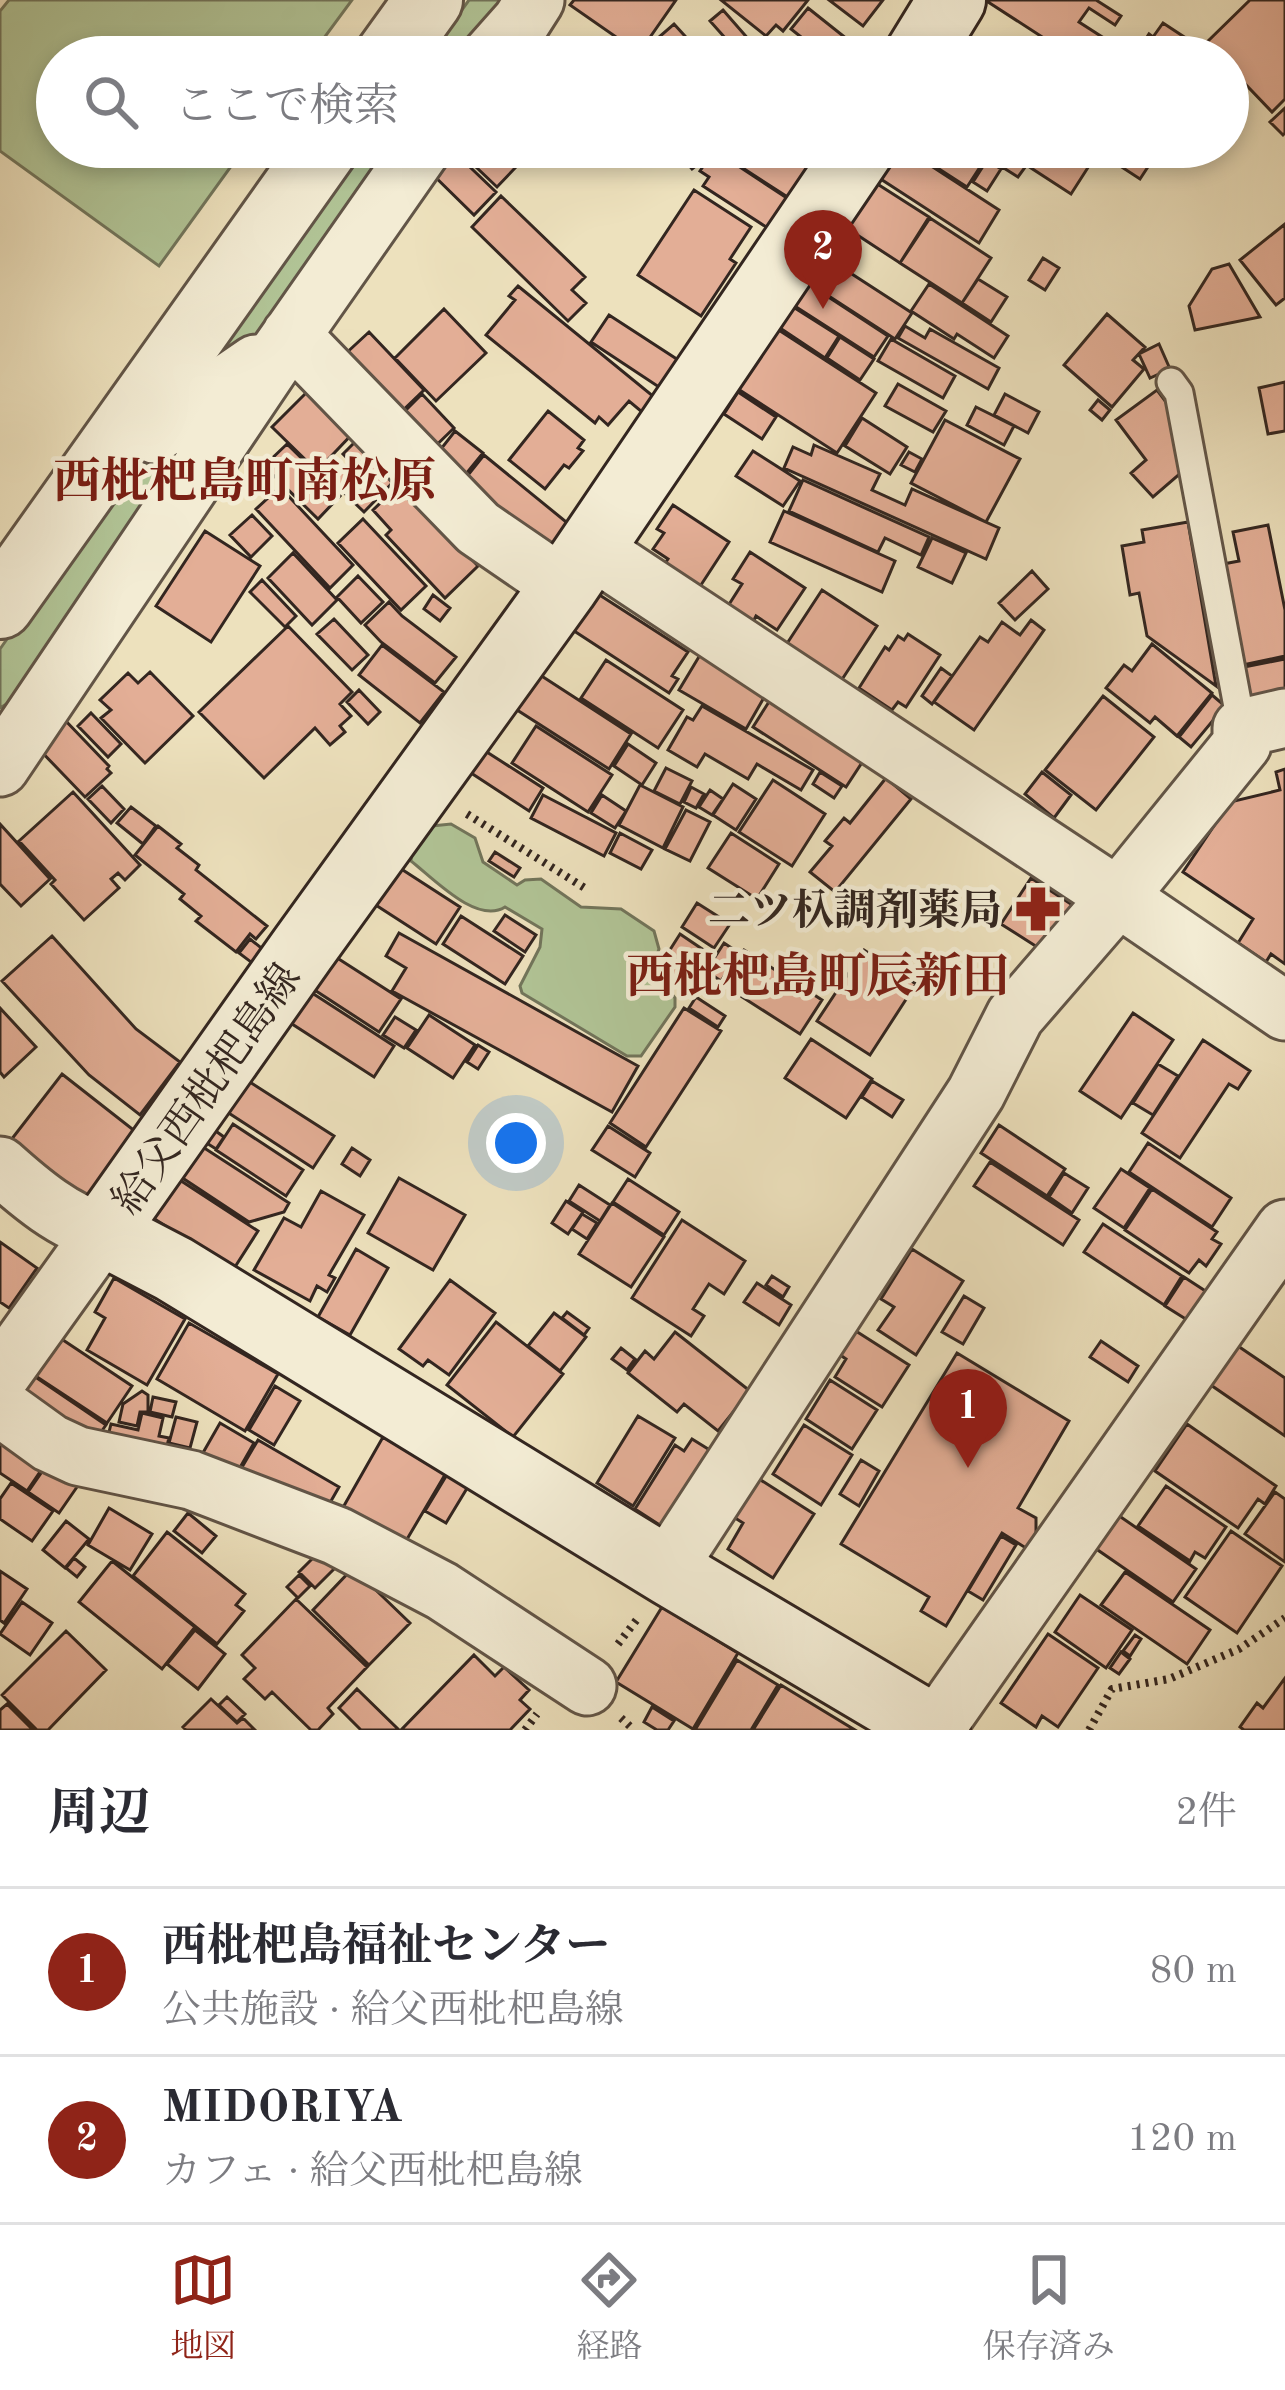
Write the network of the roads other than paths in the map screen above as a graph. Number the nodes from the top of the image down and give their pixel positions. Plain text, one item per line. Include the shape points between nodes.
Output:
1 (429, 0) edge
2 (535, 0) edge
3 (952, 0) edge
4 (403, 36) edge
5 (509, 36) edge
6 (930, 36) edge
7 (310, 168) edge
8 (408, 168) edge
9 (848, 168) edge
10 (281, 349) junction
11 (1171, 382) dead end
12 (129, 422) junction
13 (577, 568) junction
14 (0, 605) edge
15 (21, 715) edge
16 (1264, 723) edge
17 (0, 767) edge
18 (1118, 897) junction
19 (1285, 1011) edge
20 (0, 1166) edge
21 (1285, 1229) edge
22 (104, 1232) junction
23 (0, 1376) edge
24 (0, 1408) edge
25 (666, 1570) junction
26 (587, 1686) dead end
27 (935, 1730) edge

1 - 4 main road
2 - 5 street
3 - 6 main road
7 - 12 main road
8 - 10 street
9 - 13 main road, 給父西枇杷島線
10 - 12 street via 154,434
10 - 13 street via 478,528
10 - 15 street
11 - 16 lane
12 - 14 main road
13 - 18 street
13 - 22 main road, 給父西枇杷島線
15 - 17 street
16 - 18 street
18 - 19 street
18 - 25 street via 1015,1016 976,1093
20 - 22 street via 81,1227
21 - 27 street
22 - 23 street
22 - 25 main road, 給父西枇杷島線
24 - 26 street via 78,1456 191,1480 337,1536 442,1591
25 - 27 main road, 給父西枇杷島線

